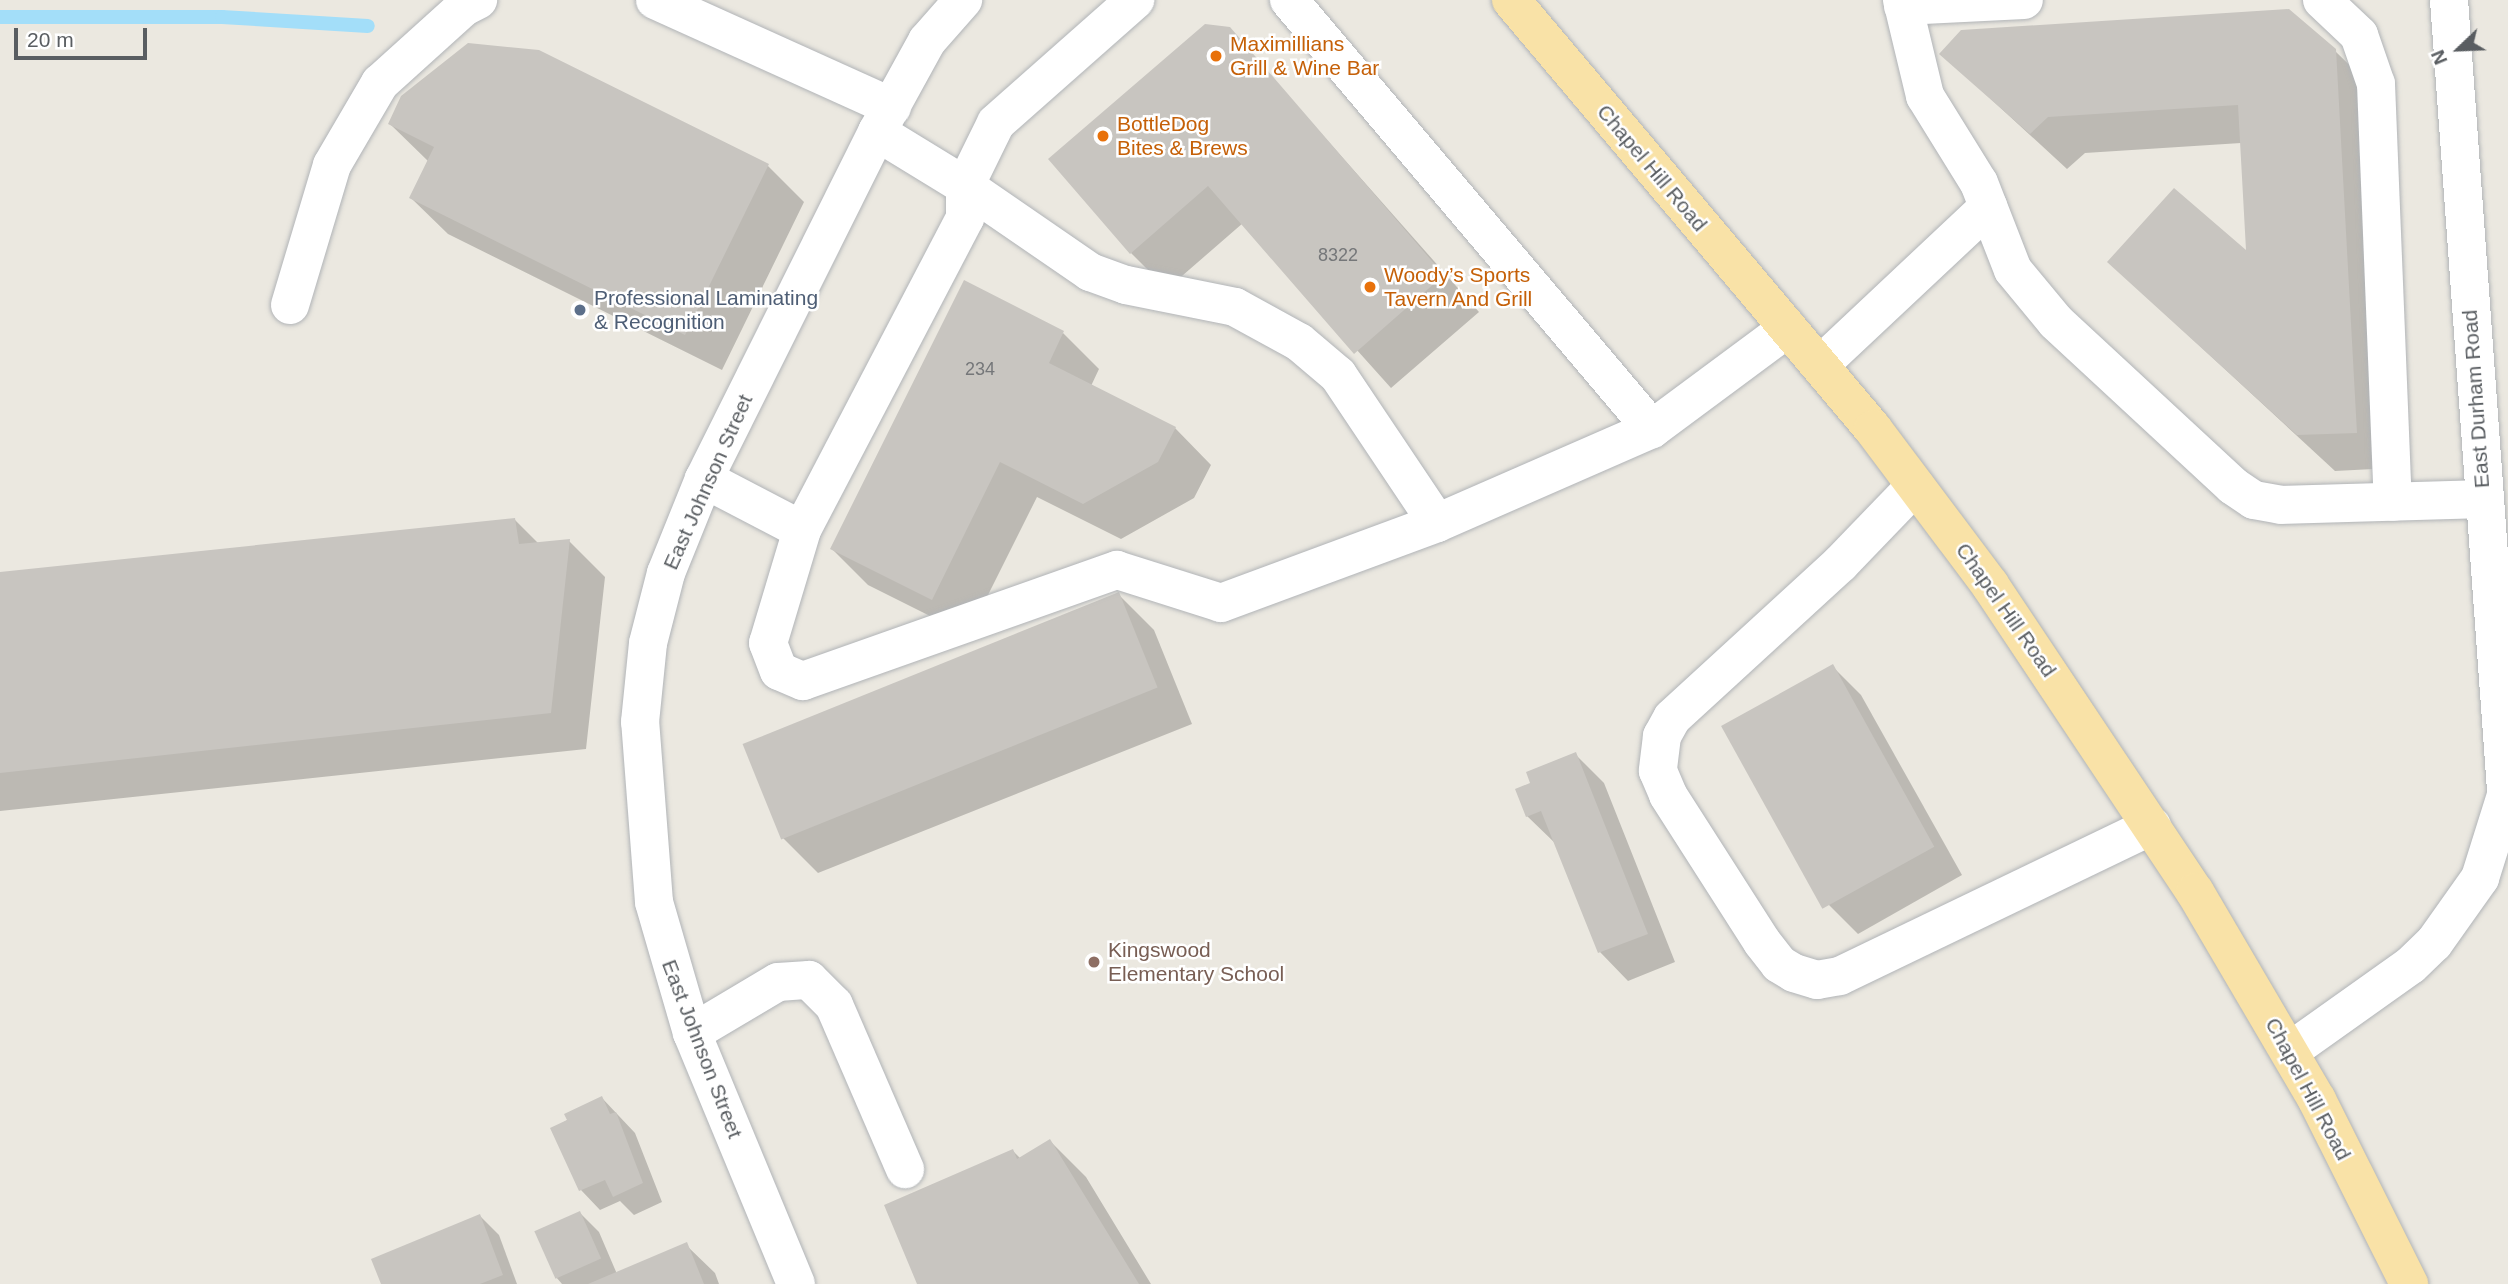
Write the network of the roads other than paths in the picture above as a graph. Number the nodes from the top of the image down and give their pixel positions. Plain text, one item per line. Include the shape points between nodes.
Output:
1 (478, 0) edge
2 (656, 0) edge
3 (963, 0) edge
4 (1135, 0) edge
5 (1289, 0) edge
6 (1511, 0) edge
7 (2024, 0) edge
8 (2322, 0) edge
9 (2449, 0) edge
10 (1902, 3) edge
11 (884, 120) junction
12 (965, 186) junction
13 (1988, 207) junction
14 (290, 305) dead end
15 (1788, 328) junction
16 (1820, 365) junction
17 (1652, 429) junction
18 (704, 479) junction
19 (1915, 486) junction
20 (2483, 499) junction
21 (2393, 502) junction
22 (1437, 523) junction
23 (802, 530) junction
24 (2507, 808) edge
25 (2152, 826) junction
26 (692, 1033) junction
27 (2290, 1051) junction
28 (905, 1169) dead end
29 (796, 1284) edge
30 (2409, 1284) edge

1 - 14 street via 464,7 380,83 332,165
2 - 11 street
3 - 11 street, East Johnson Street via 927,41
4 - 12 street via 996,123
5 - 17 street
6 - 15 main road, Chapel Hill Road
7 - 10 street
8 - 21 street via 2359,35 2376,84
9 - 20 street, East Durham Road
10 - 13 street via 1925,96 1979,183
11 - 12 street
11 - 18 street, East Johnson Street
12 - 22 street via 1090,272 1126,285 1236,307 1299,342 1338,374
12 - 23 street via 965,218
13 - 16 street
13 - 21 street via 2012,270 2032,298 2233,486 2254,500 2281,505
15 - 16 main road, Chapel Hill Road
15 - 17 street
16 - 19 main road, Chapel Hill Road
17 - 22 street
18 - 23 street
18 - 26 street, East Johnson Street via 663,585 648,643 640,722 653,902
19 - 25 main road, Chapel Hill Road via 2005,607
19 - 25 street via 1841,563 1672,718 1662,736 1658,771 1668,795 1762,942 1779,964 1794,973 1817,979 1840,976
20 - 21 street
20 - 24 street, East Durham Road
22 - 23 street via 1222,603 1117,570 803,681 779,671 768,643
24 - 27 street, East Durham Road via 2480,878 2434,943 2411,965
25 - 27 main road, Chapel Hill Road
26 - 28 street via 778,982 809,980 834,1005
26 - 29 street, East Johnson Street
27 - 30 main road, Chapel Hill Road

